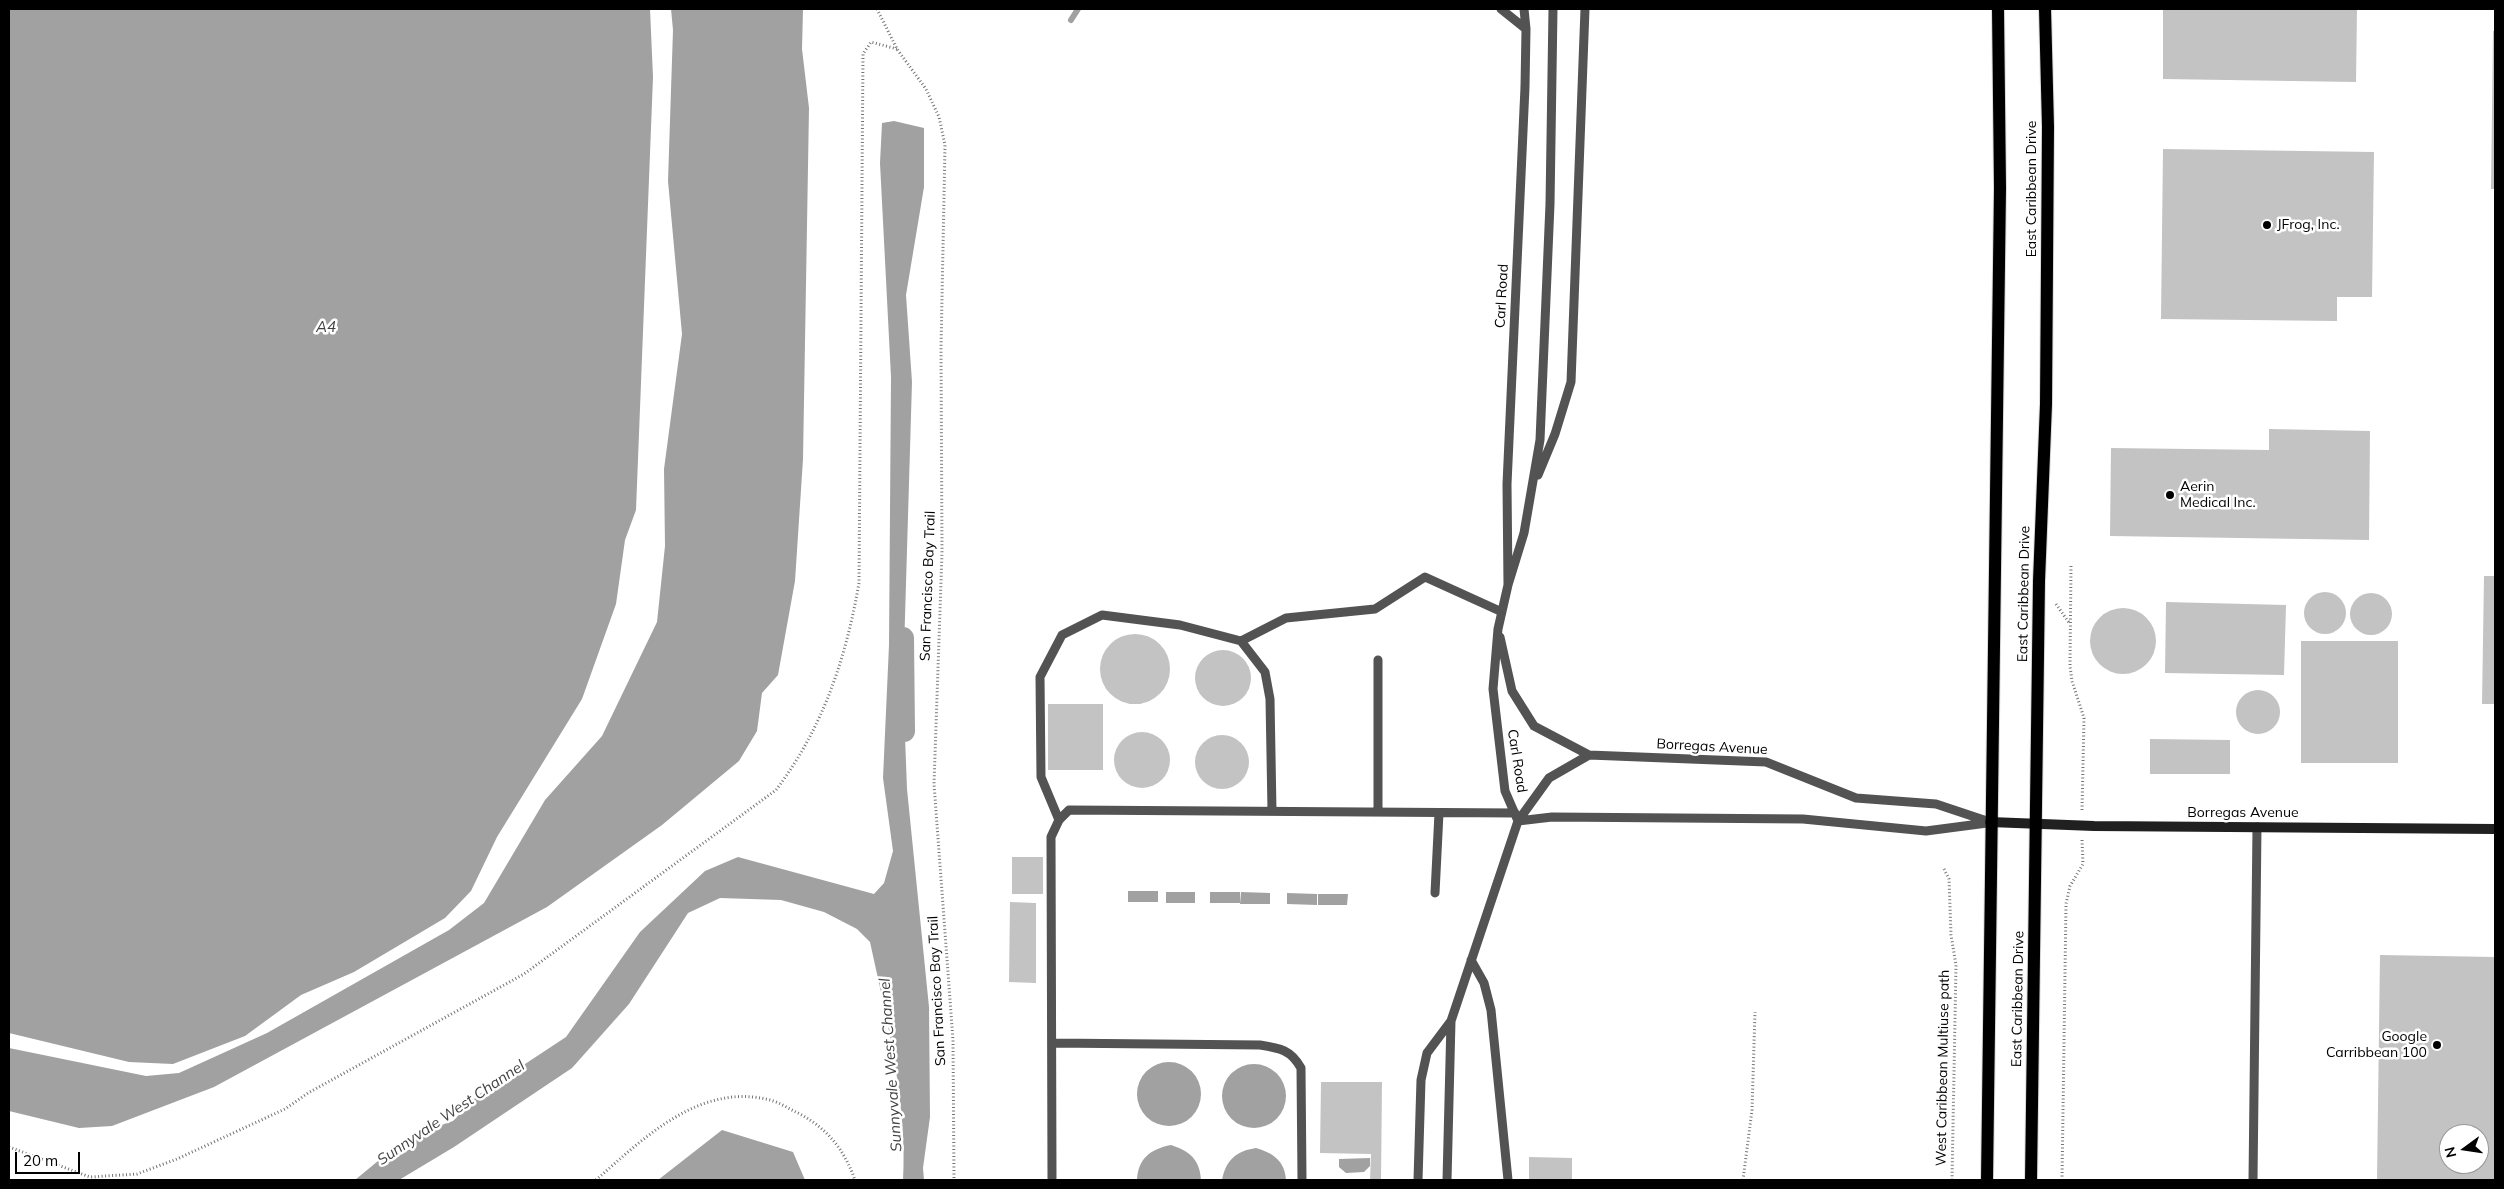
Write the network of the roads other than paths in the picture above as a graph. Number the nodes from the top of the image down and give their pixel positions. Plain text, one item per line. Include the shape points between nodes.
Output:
1 (1501, 9) edge
2 (1524, 9) edge
3 (1553, 9) edge
4 (1585, 9) edge
5 (1998, 9) edge
6 (2045, 9) edge
7 (1526, 29) junction
8 (1532, 489) junction
9 (1508, 585) junction
10 (1502, 612) junction
11 (1498, 629) junction
12 (1241, 640) junction
13 (1378, 660) dead end
14 (1589, 755) junction
15 (1272, 812) junction
16 (1378, 812) junction
17 (1438, 813) junction
18 (1516, 817) junction
19 (1059, 820) junction
20 (1990, 822) junction
21 (2035, 824) junction
22 (2257, 827) junction
23 (2495, 829) edge
24 (1435, 894) dead end
25 (1471, 960) junction
26 (1451, 1021) junction
27 (1052, 1042) junction
28 (1052, 1180) edge
29 (1302, 1180) edge
30 (1418, 1180) edge
31 (1446, 1180) edge
32 (1508, 1180) edge
33 (1987, 1180) edge
34 (2030, 1180) edge
35 (2253, 1180) edge

1 - 7 lane
2 - 7 lane, Carl Road
3 - 8 lane, Carl Road via 1550,204 1540,440
4 - 8 lane, Carl Road via 1571,382 1555,434
5 - 20 main road, East Caribbean Drive via 2000,188
6 - 21 main road, East Caribbean Drive via 2048,128 2046,404
7 - 9 lane, Carl Road via 1507,484
8 - 9 lane, Carl Road via 1524,533
9 - 10 lane, Carl Road
10 - 11 lane, Carl Road
10 - 12 lane via 1425,577 1375,610 1286,618
11 - 14 lane, Borregas Avenue via 1512,691 1534,726
11 - 18 lane, Carl Road via 1493,689 1505,791
12 - 15 lane via 1265,672 1267,681
12 - 19 lane via 1180,625 1102,615 1062,635 1040,677 1041,777
13 - 16 lane
14 - 18 lane via 1549,778
14 - 20 lane, Borregas Avenue via 1766,762 1856,798 1936,804
15 - 16 lane, Borregas Avenue
15 - 19 lane, Borregas Avenue via 1069,810
16 - 17 lane, Borregas Avenue
17 - 18 lane, Borregas Avenue
17 - 24 lane
18 - 20 lane, Borregas Avenue via 1803,819 1926,831
18 - 25 lane
19 - 27 lane via 1051,836
20 - 21 street, Borregas Avenue
20 - 33 main road, East Caribbean Drive
21 - 22 street, Borregas Avenue
21 - 34 main road, East Caribbean Drive
22 - 23 street, Borregas Avenue
22 - 35 lane
25 - 26 lane
25 - 32 lane via 1484,983 1492,1010
26 - 30 lane via 1427,1052 1421,1080
26 - 31 lane
27 - 28 lane
27 - 29 lane via 1281,1048 1294,1056 1302,1068

